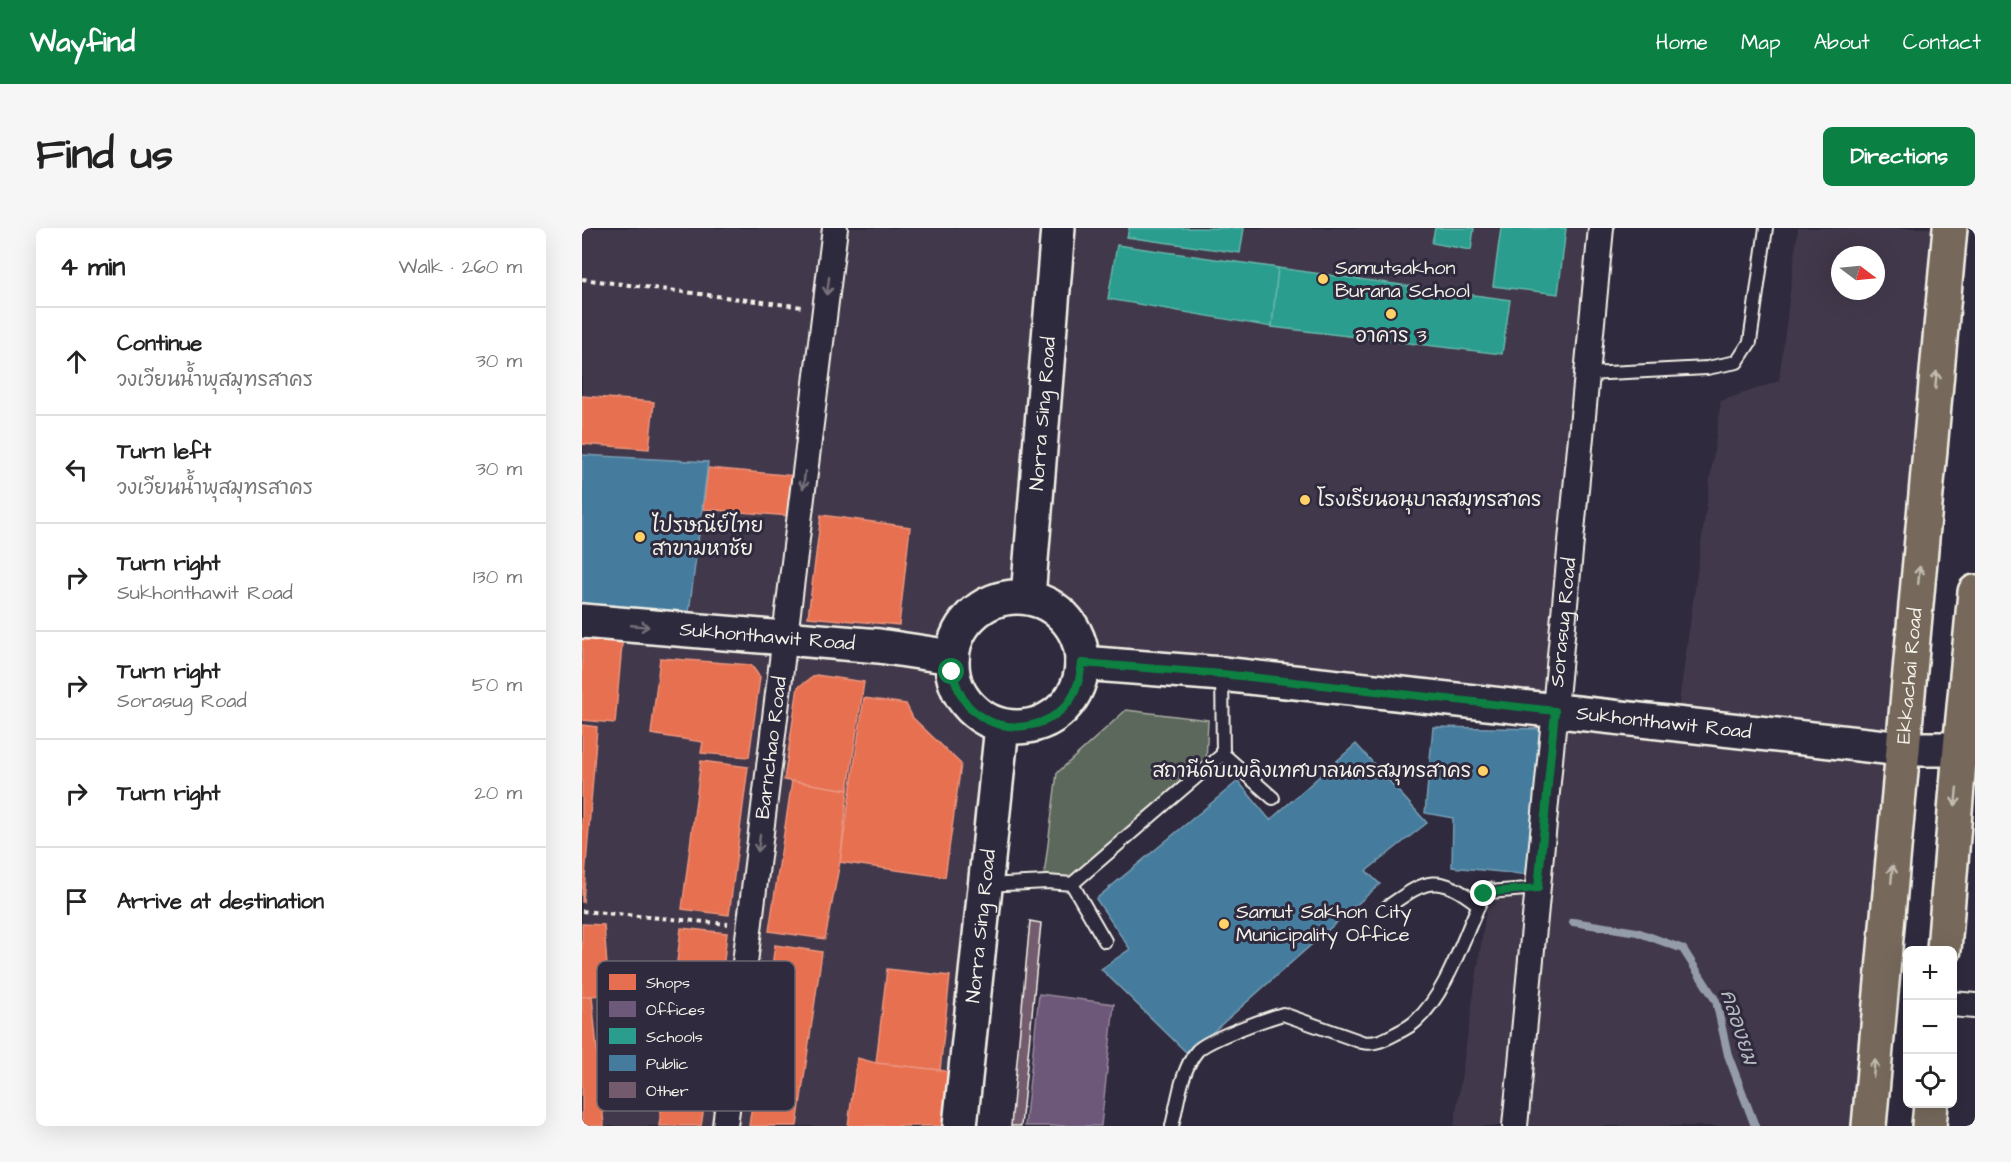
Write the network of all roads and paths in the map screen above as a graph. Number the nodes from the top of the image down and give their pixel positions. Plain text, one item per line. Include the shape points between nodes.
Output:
1 (835, 228) edge
2 (1058, 228) edge
3 (1601, 228) edge
4 (1766, 228) edge
5 (1950, 228) edge
6 (582, 279) edge
7 (825, 310) junction
8 (1587, 374) junction
9 (1975, 592) edge
10 (1028, 597) junction
11 (582, 621) edge
12 (784, 639) junction
13 (952, 657) junction
14 (1082, 663) junction
15 (1222, 674) junction
16 (1555, 711) junction
17 (1002, 726) junction
18 (1903, 749) junction
19 (1967, 750) edge
20 (1223, 754) junction
21 (1273, 798) dead end
22 (1072, 884) junction
23 (986, 885) junction
24 (1538, 888) junction
25 (1479, 904) junction
26 (1383, 910) dead end
27 (582, 911) edge
28 (749, 926) junction
29 (1105, 941) dead end
30 (1945, 946) edge
31 (745, 961) edge
32 (1957, 1004) edge
33 (1975, 1006) edge
34 (1931, 1108) edge
35 (727, 1111) edge
36 (725, 1126) edge
37 (960, 1126) edge
38 (1172, 1126) edge
39 (1515, 1126) edge
40 (1869, 1126) edge
41 (1929, 1126) edge

1 -> 7 street, Barnchao Road
2 - 10 street, Norra Sing Road
3 - 8 street, Sorasug Road
4 - 8 lane via 1750,342 1737,362 1707,368
18 -> 5 main road, Ekkachai Road
6 - 7 path
7 -> 12 street, Barnchao Road
8 - 16 street, Sorasug Road
9 - 19 main road
10 - 13 street via 1008,597 976,611 956,639
10 - 14 street via 1046,603 1069,621 1081,648
11 -> 12 street, Sukhonthawit Road
12 - 13 street, Sukhonthawit Road via 879,646
12 -> 28 street, Barnchao Road
13 - 17 street via 952,672 964,700 987,720
14 - 15 street, Sukhonthawit Road
14 - 17 street via 1079,683 1057,714 1040,723
15 - 16 street, Sukhonthawit Road
15 - 20 lane
16 - 18 street, Sukhonthawit Road
16 - 24 street, Sorasug Road
17 - 23 street, Norra Sing Road
18 - 19 street, Sukhonthawit Road
40 -> 18 main road, Ekkachai Road
19 -> 30 main road
20 - 21 lane
20 - 22 lane
22 - 23 lane
22 - 29 lane
23 - 37 street, Norra Sing Road
24 - 25 lane via 1489,892 1490,889
24 - 39 street, Sorasug Road
25 - 26 lane via 1455,888 1424,884
25 - 38 lane via 1449,974 1414,1023 1388,1038 1366,1043 1283,1014 1222,1037 1198,1050 1190,1064
27 - 28 path
28 - 31 street, Barnchao Road
32 - 33 street
34 - 41 main road
35 - 36 street, Barnchao Road

